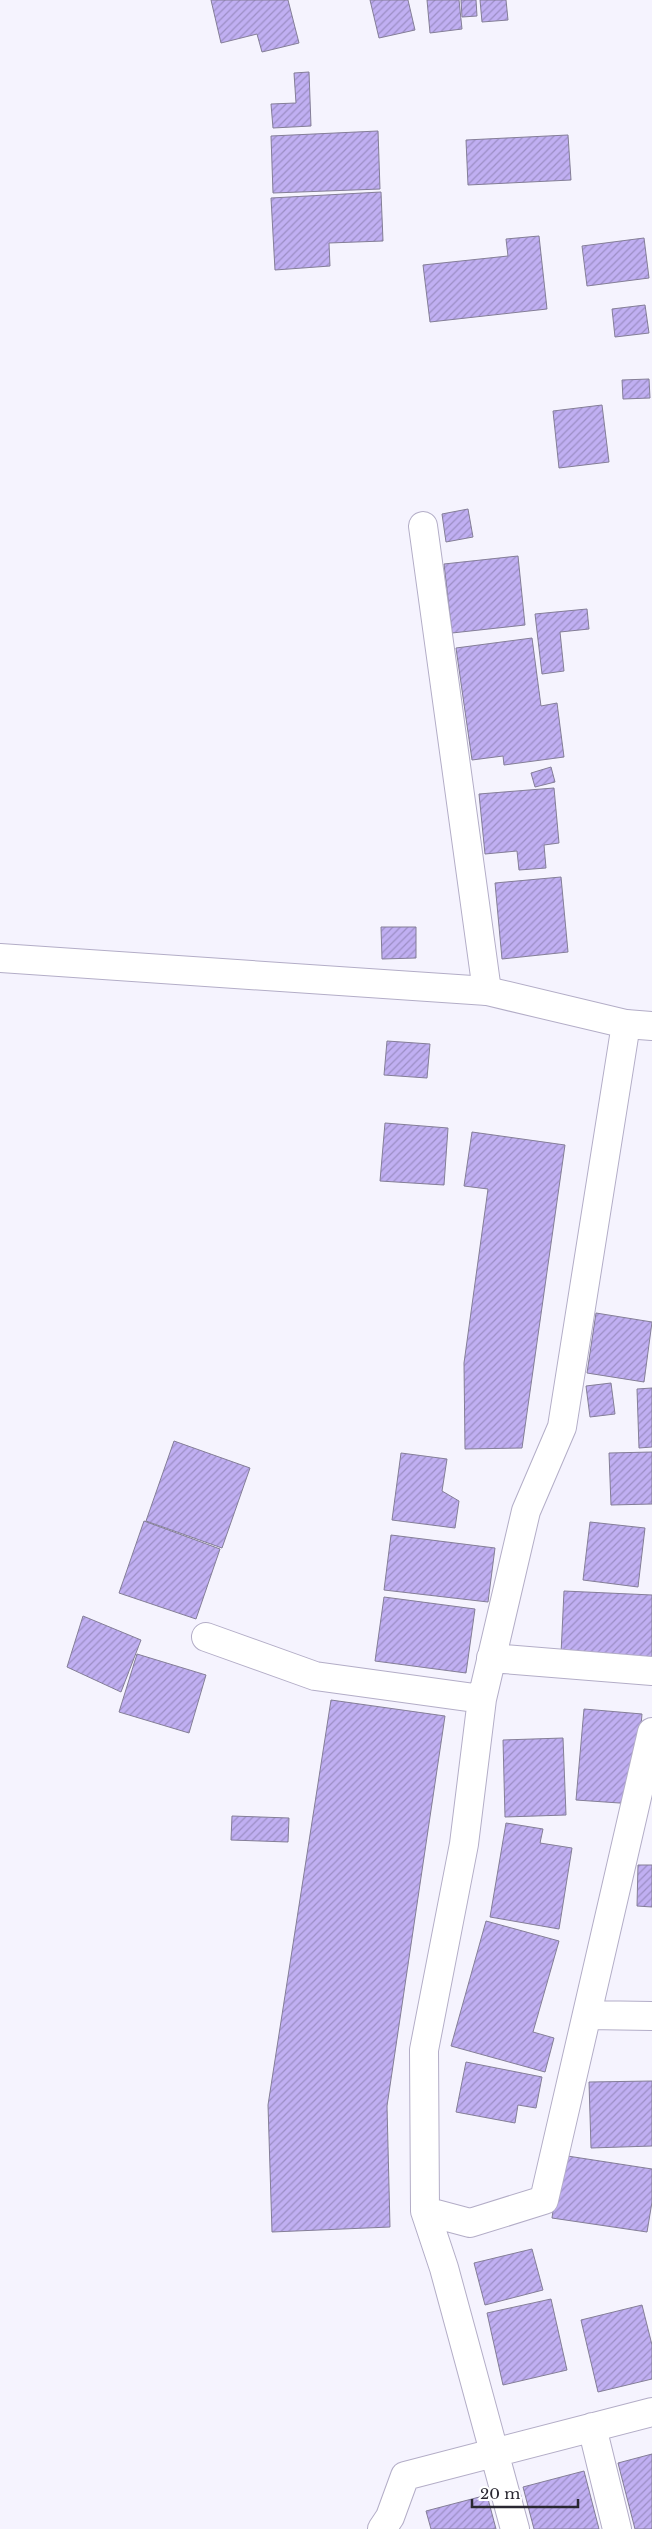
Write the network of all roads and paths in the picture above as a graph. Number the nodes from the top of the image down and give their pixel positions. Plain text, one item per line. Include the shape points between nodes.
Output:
1 (423, 526) dead end
2 (0, 958) edge
3 (487, 990) junction
4 (639, 1025) edge
5 (206, 1637) dead end
6 (491, 1658) junction
7 (652, 1671) edge
8 (482, 1700) junction
9 (652, 1732) edge
10 (588, 2015) junction
11 (652, 2016) edge
12 (425, 2211) junction
13 (652, 2412) edge
14 (592, 2427) junction
15 (494, 2452) junction
16 (382, 2529) edge
17 (515, 2529) edge
18 (617, 2529) edge

1 - 3 street
2 - 3 street
3 - 4 street
4 - 6 street via 562,1427 526,1511
5 - 8 street via 315,1676
6 - 7 street
6 - 8 street
8 - 12 street via 464,1844 424,2050
9 - 10 street
10 - 11 street
10 - 12 street via 544,2200 470,2223
12 - 15 street via 444,2268
13 - 14 street
14 - 15 street
14 - 18 street
15 - 16 street via 405,2476 390,2517
15 - 17 street

